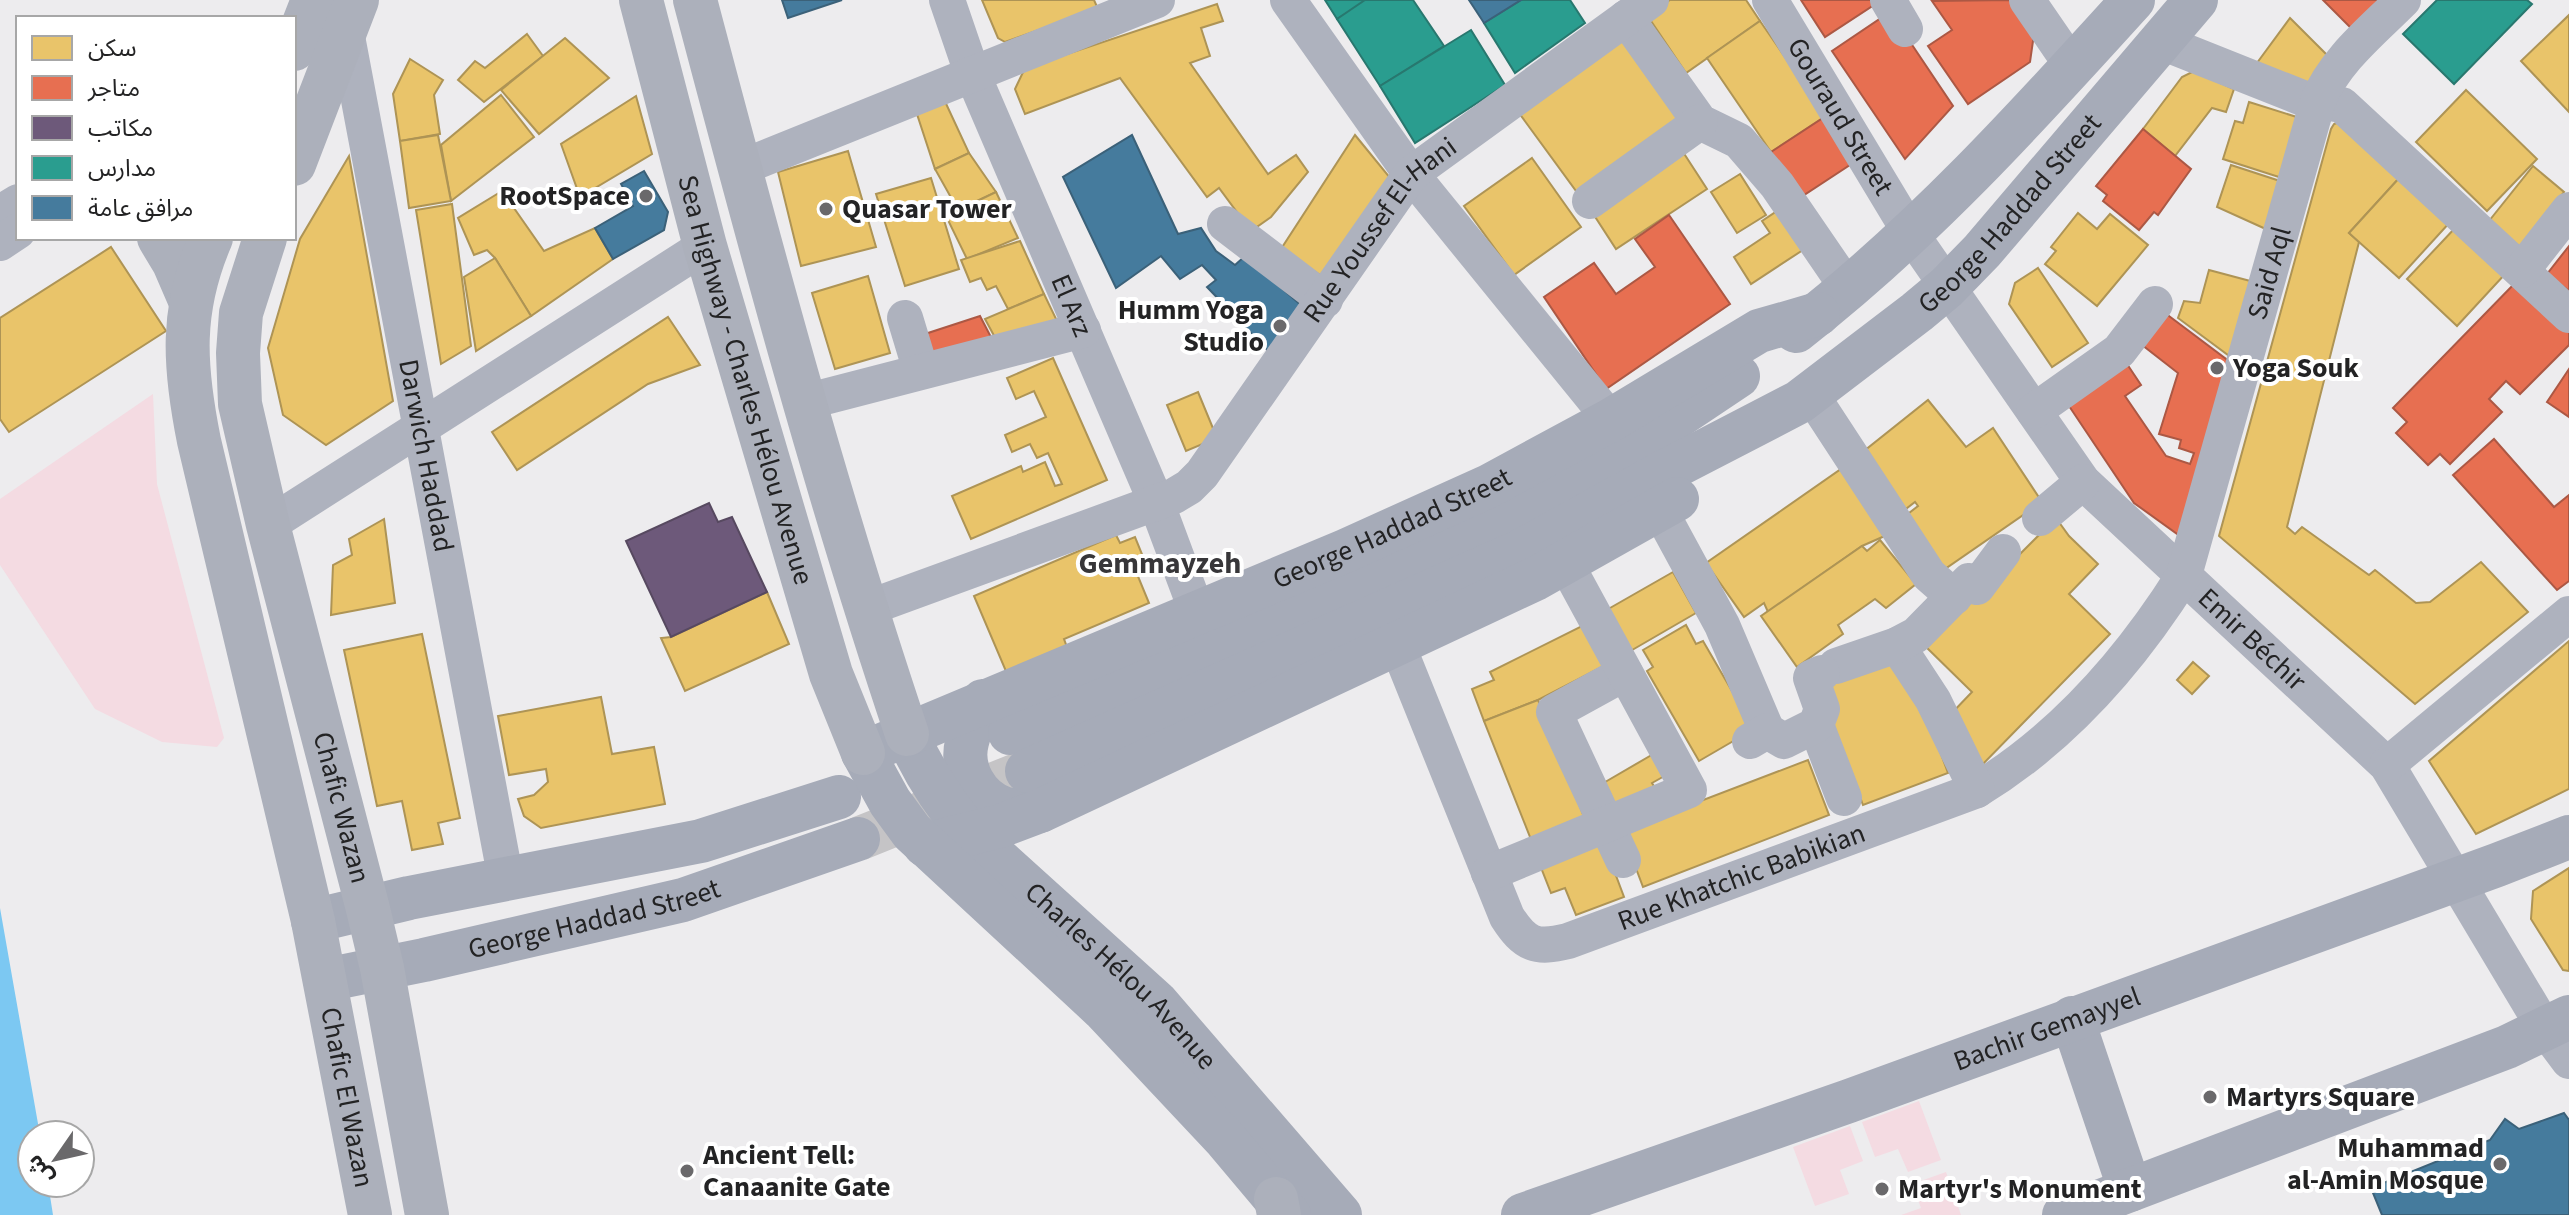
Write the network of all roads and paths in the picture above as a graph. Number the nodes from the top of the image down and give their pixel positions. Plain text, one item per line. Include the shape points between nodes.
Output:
1 (313, 0) edge
2 (641, 0) edge
3 (695, 0) edge
4 (947, 0) edge
5 (1157, 0) edge
6 (1288, 0) edge
7 (1770, 0) edge
8 (2027, 0) edge
9 (2133, 0) edge
10 (2196, 0) edge
11 (2403, 0) edge
12 (1638, 9) edge
13 (352, 15) edge
14 (2159, 41) junction
15 (296, 44) edge
16 (2073, 67) junction
17 (972, 73) junction
18 (2318, 101) junction
19 (1700, 122) junction
20 (296, 159) edge
21 (740, 168) junction
22 (1411, 174) junction
23 (1590, 201) dead end
24 (2569, 210) edge
25 (1225, 224) dead end
26 (1911, 234) junction
27 (160, 240) edge
28 (210, 240) edge
29 (264, 240) edge
30 (705, 246) junction
31 (2522, 270) junction
32 (1947, 287) junction
33 (190, 300) junction
34 (1325, 300) junction
35 (1833, 302) junction
36 (2155, 304) dead end
37 (2569, 315) edge
38 (905, 318) dead end
39 (1083, 330) junction
40 (921, 371) junction
41 (1805, 398) junction
42 (805, 402) junction
43 (2034, 411) junction
44 (1611, 420) junction
45 (421, 428) junction
46 (2083, 482) junction
47 (1156, 502) junction
48 (1659, 509) junction
49 (2040, 518) dead end
50 (268, 525) junction
51 (2003, 552) dead end
52 (1565, 562) junction
53 (2184, 575) junction
54 (1954, 597) junction
55 (865, 609) junction
56 (1197, 612) junction
57 (2569, 614) edge
58 (1397, 644) junction
59 (1897, 645) junction
60 (1625, 673) junction
61 (1816, 725) junction
62 (907, 734) junction
63 (863, 753) junction
64 (1015, 754) junction
65 (2387, 765) junction
66 (1977, 790) junction
67 (839, 797) tunnel mouth
68 (1844, 798) dead end
69 (1607, 826) junction
70 (970, 834) junction
71 (2569, 837) edge
72 (858, 839) tunnel mouth
73 (925, 845) junction
74 (1623, 860) dead end
75 (1489, 873) junction
76 (506, 880) junction
77 (2455, 881) junction
78 (368, 909) junction
79 (313, 921) junction
80 (382, 968) junction
81 (325, 980) junction
82 (2072, 1018) junction
83 (2561, 1036) edge
84 (2130, 1190) junction
85 (1281, 1210) edge
86 (370, 1215) edge
87 (427, 1215) edge
88 (1340, 1215) edge
89 (1523, 1215) edge
90 (2064, 1215) edge

1 - 15 highway
2 - 30 highway, Sea Highway - Charles Hélou Avenue
3 - 21 highway, Sea Highway - Charles Hélou Avenue
4 - 17 street, El Arz
5 - 17 street
6 - 22 street
7 - 26 street, Gouraud Street
8 - 16 street
9 - 16 main road, George Haddad Street
10 - 14 main road, George Haddad Street
11 - 18 street, Said Aql via 2326,79
12 - 19 street
12 - 22 street, Rue Youssef El-Hani
13 - 20 highway
13 - 45 street, Darwich Haddad
14 - 18 street
14 - 32 main road, George Haddad Street
16 - 26 main road, George Haddad Street
17 - 21 street
17 - 39 street, El Arz
18 - 31 street via 2342,105
18 - 53 street, Said Aql
19 - 23 street
19 - 35 street via 1739,141 1777,185
21 - 42 highway, Sea Highway - Charles Hélou Avenue
22 - 34 street, Rue Youssef El-Hani
22 - 44 street
24 - 31 street
25 - 34 street
26 - 32 street, Emir Béchir
26 - 35 main road, George Haddad Street
27 - 33 highway
28 - 33 highway
29 - 50 highway, Chafic Wazan via 241,313 238,353 240,404
30 - 45 street
30 - 63 highway, Sea Highway - Charles Hélou Avenue via 831,674
31 - 37 street
32 - 41 main road, George Haddad Street
32 - 43 street, Emir Béchir
33 - 79 highway, Chafic Wazan via 186,360 199,441
34 - 47 street, Rue Youssef El-Hani via 1202,474 1189,487
35 - 44 main road, George Haddad Street via 1759,331
35 - 64 main road, George Haddad Street via 1729,382 1554,493
36 - 43 street via 2119,351
38 - 40 street
39 - 40 street
39 - 47 street, El Arz
40 - 42 street
41 - 48 main road, George Haddad Street via 1761,442
41 - 54 street via 1929,575
41 - 64 main road, George Haddad Street via 1521,551
42 - 55 highway, Sea Highway - Charles Hélou Avenue
43 - 46 street, Emir Béchir
44 - 56 main road, George Haddad Street via 1489,486
45 - 50 street
45 - 76 street, Darwich Haddad
46 - 49 street
46 - 53 street, Emir Béchir
47 - 55 street, Rue Youssef El-Hani
47 - 56 street, El Arz
48 - 52 main road, George Haddad Street
48 - 61 street via 1722,625 1758,736 1784,741
50 - 78 highway, Chafic Wazan
51 - 54 street via 1977,587 1969,581
52 - 58 main road, George Haddad Street
52 - 60 street
53 - 65 street, Emir Béchir
53 - 66 street, Rue Khatchic Babikian via 2153,625 2092,698 2005,773
54 - 59 street via 1916,635
55 - 62 highway, Sea Highway - Charles Hélou Avenue
56 - 64 main road, George Haddad Street
57 - 65 street
58 - 64 main road, George Haddad Street
58 - 75 street, Rue Khatchic Babikian
59 - 61 street via 1811,678 1822,709
59 - 66 street via 1933,700
60 - 69 street via 1554,712
60 - 69 street via 1689,790
61 - 68 street
62 - 63 main road, George Haddad Street
62 - 64 main road, George Haddad Street
62 - 70 main road, Charles Hélou Avenue via 922,769
63 - 73 main road, Charles Hélou Avenue via 890,802
64 - 70 main road, George Haddad Street via 1000,826
65 - 77 street, Emir Béchir
66 - 75 street, Rue Khatchic Babikian via 1549,946 1519,935
67 - 76 main road, George Haddad Street via 701,841
69 - 74 street
69 - 75 street
70 - 73 main road, George Haddad Street
70 - 88 main road, Charles Hélou Avenue via 1156,1002
71 - 77 main road, Bachir Gemayyel
72 - 80 main road, George Haddad Street via 683,900
73 - 85 main road, Charles Hélou Avenue via 1112,1018 1215,1128
76 - 78 main road, George Haddad Street
77 - 82 main road, Bachir Gemayyel
77 - 83 street, Emir Béchir
78 - 79 main road, George Haddad Street
78 - 80 highway, Chafic Wazan
79 - 81 highway, Chafic Wazan
80 - 81 main road, George Haddad Street
80 - 87 highway, Chafic Wazan
81 - 86 highway, Chafic El Wazan
82 - 84 main road
82 - 89 main road, Bachir Gemayyel
83 - 84 main road via 2507,1047
84 - 90 main road

